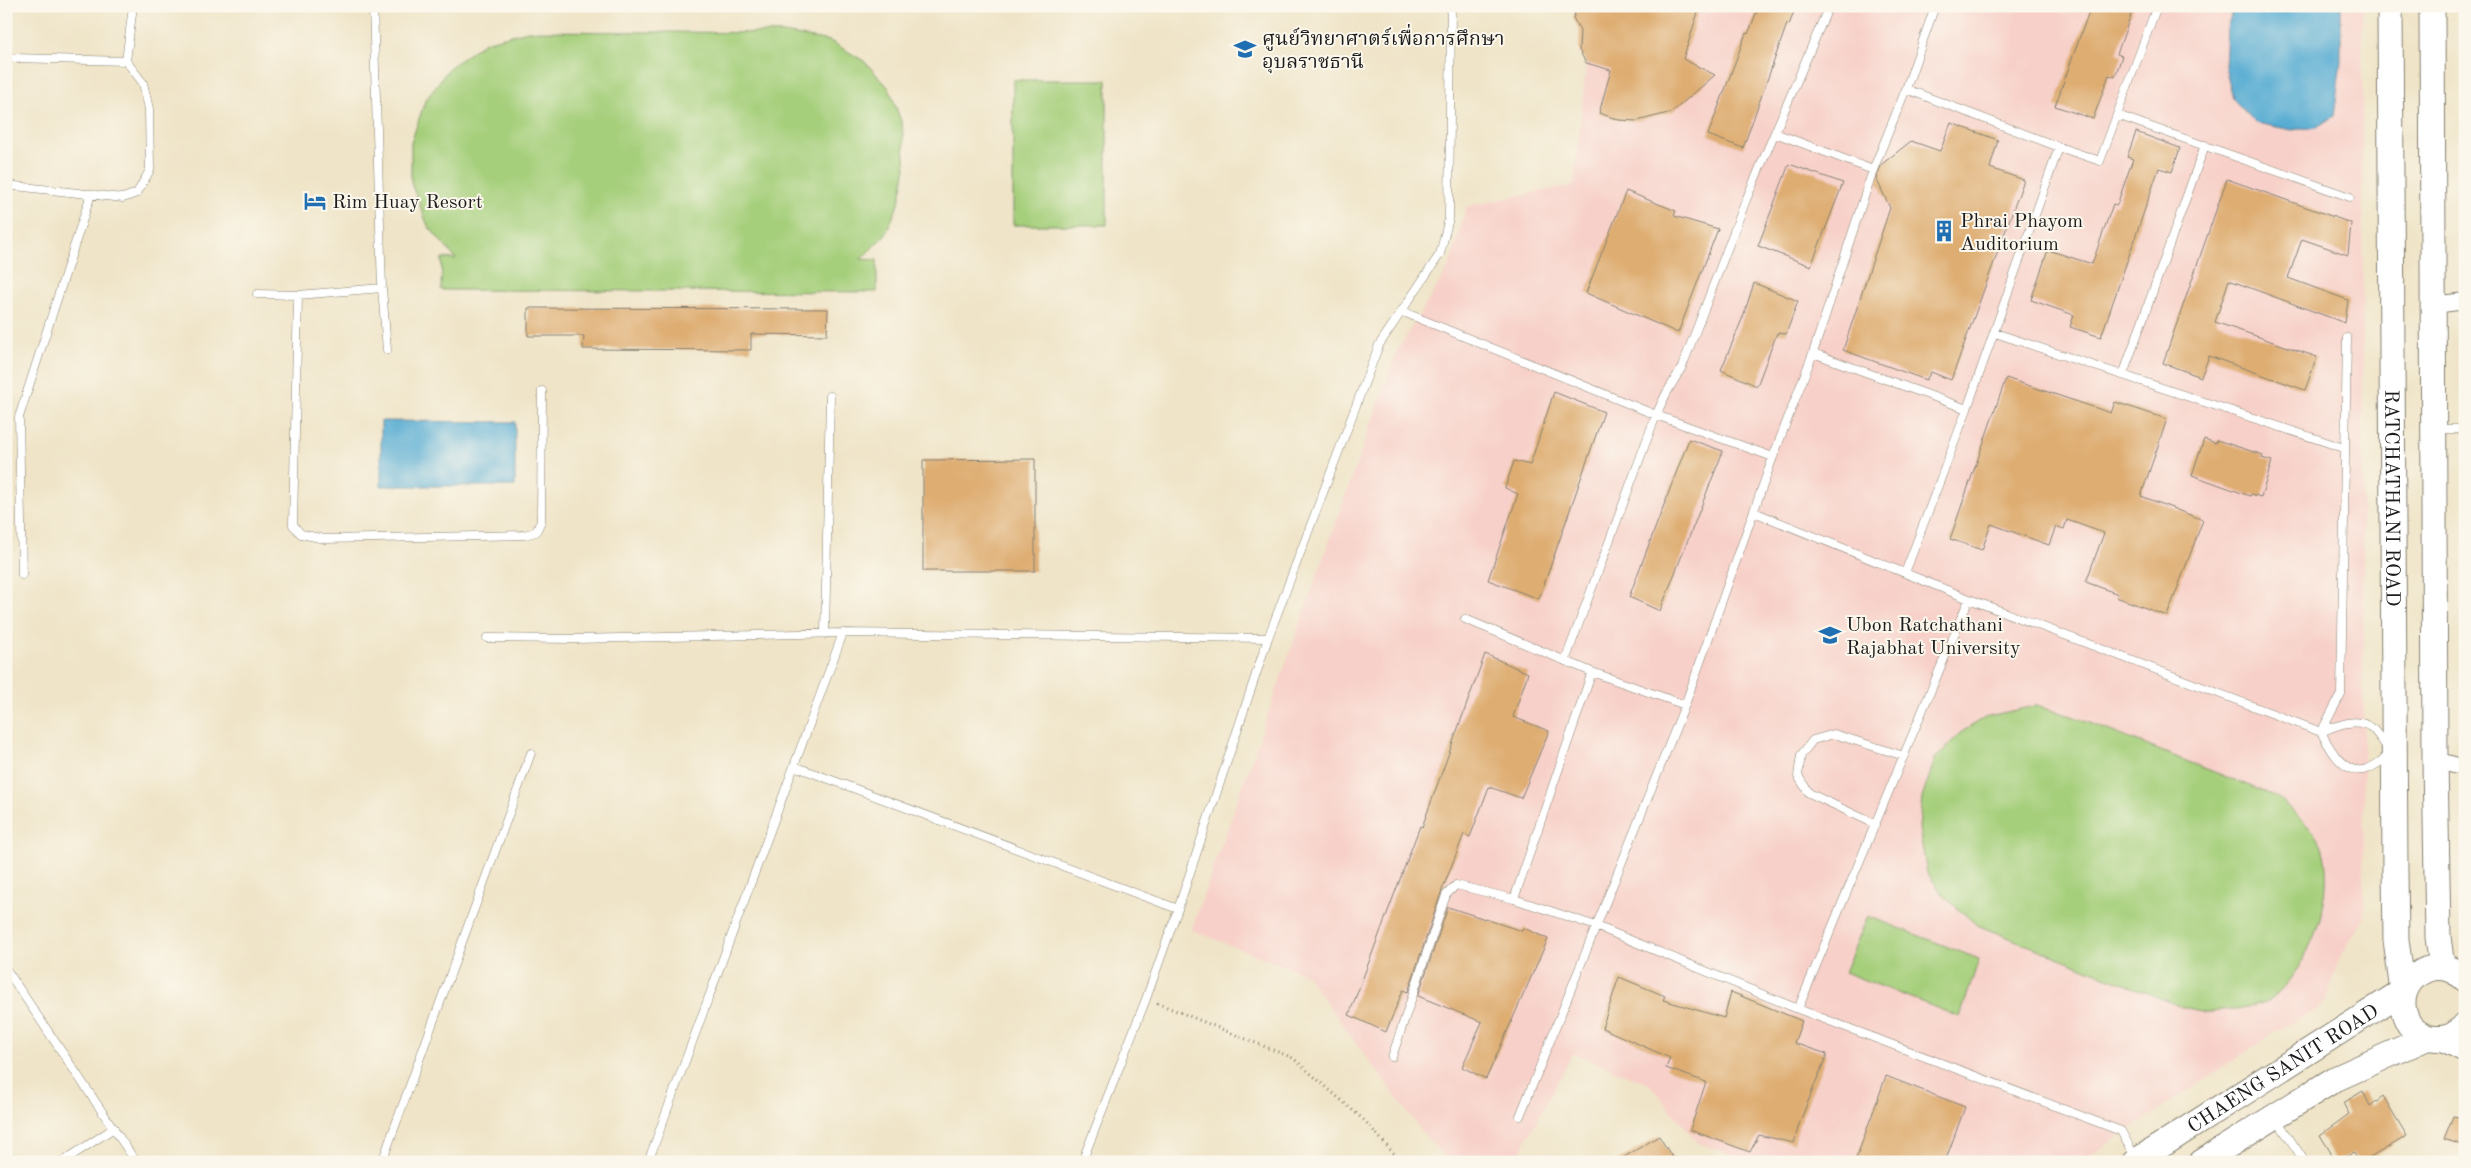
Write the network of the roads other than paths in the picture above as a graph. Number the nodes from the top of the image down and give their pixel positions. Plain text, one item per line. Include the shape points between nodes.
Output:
1 (133, 6) edge
2 (373, 6) edge
3 (1451, 6) edge
4 (1829, 6) edge
5 (1935, 6) edge
6 (2157, 6) edge
7 (2390, 6) edge
8 (2432, 6) edge
9 (14, 58) dead end
10 (126, 61) junction
11 (1906, 89) junction
12 (2117, 115) junction
13 (1776, 133) junction
14 (2205, 145) junction
15 (2059, 147) junction
16 (1873, 170) junction
17 (6, 185) edge
18 (91, 194) junction
19 (2350, 197) dead end
20 (382, 288) junction
21 (257, 294) dead end
22 (298, 295) junction
23 (2465, 300) edge
24 (2434, 305) junction
25 (1401, 311) junction
26 (1995, 333) junction
27 (2346, 338) dead end
28 (387, 350) dead end
29 (1813, 353) junction
30 (2123, 375) junction
31 (542, 391) dead end
32 (830, 396) dead end
33 (1967, 409) junction
34 (1656, 415) junction
35 (2435, 429) junction
36 (2465, 429) edge
37 (2344, 448) junction
38 (1773, 457) junction
39 (1754, 512) junction
40 (1906, 574) junction
41 (22, 575) dead end
42 (1969, 599) junction
43 (1465, 619) dead end
44 (843, 633) junction
45 (824, 634) junction
46 (487, 638) dead end
47 (1268, 638) junction
48 (1565, 661) junction
49 (1592, 672) junction
50 (1686, 705) junction
51 (2321, 732) junction
52 (531, 753) dead end
53 (2395, 754) junction
54 (1904, 756) junction
55 (2435, 760) junction
56 (794, 766) junction
57 (2465, 768) edge
58 (1876, 824) junction
59 (1514, 899) junction
60 (1178, 910) junction
61 (1596, 926) junction
62 (2442, 967) junction
63 (6, 969) edge
64 (2465, 979) edge
65 (2404, 991) junction
66 (1798, 1009) junction
67 (2465, 1025) edge
68 (2435, 1039) junction
69 (2465, 1051) edge
70 (1392, 1058) dead end
71 (1520, 1116) dead end
72 (2275, 1116) junction
73 (114, 1128) junction
74 (2136, 1161) edge
75 (62, 1162) edge
76 (136, 1162) edge
77 (382, 1162) edge
78 (648, 1162) edge
79 (1082, 1162) edge
80 (2202, 1162) edge
81 (2306, 1162) edge

1 - 10 lane
2 - 20 lane
3 - 25 lane via 1449,218 1440,254
4 - 13 lane
5 - 11 lane
6 - 12 lane
7 - 53 main road, RATCHATHANI ROAD
8 - 24 main road
9 - 10 lane
10 - 18 lane via 143,82 149,109 150,170 137,193 130,196
11 - 15 lane
11 - 16 lane
12 - 14 lane
12 - 15 lane via 2100,161
13 - 16 lane
13 - 34 lane via 1682,367
14 - 19 lane
14 - 30 lane
15 - 26 lane
16 - 29 lane
17 - 18 lane
18 - 41 lane via 19,417
20 - 22 lane
20 - 28 lane
21 - 22 lane
22 - 31 lane via 293,526 301,534 325,539 524,535 536,532 541,521
23 - 24 street
24 - 35 main road
25 - 34 lane
25 - 47 lane via 1379,346
26 - 30 lane
26 - 33 lane
27 - 37 lane
29 - 33 lane
29 - 38 lane
30 - 37 lane
32 - 45 lane
33 - 40 lane
34 - 38 lane
34 - 48 lane
35 - 36 lane
35 - 55 main road
37 - 51 lane via 2341,694
38 - 39 lane
39 - 40 lane
39 - 50 lane
40 - 42 lane
42 - 51 lane
42 - 54 lane
43 - 48 lane
44 - 45 lane
44 - 47 lane
44 - 56 lane
45 - 46 lane
47 - 60 lane
48 - 49 lane
49 - 50 lane
49 - 59 lane
50 - 61 lane
51 - 53 lane via 2341,724 2363,724 2372,728
51 - 53 lane via 2336,758 2356,770 2366,770
52 - 77 lane
53 - 55 main road
53 - 65 main road, RATCHATHANI ROAD via 2396,940
54 - 58 lane
54 - 58 lane via 1834,734 1813,740 1801,755 1798,776 1809,793
55 - 57 street
55 - 62 main road via 2438,937
56 - 60 lane
56 - 78 lane
58 - 66 lane
59 - 61 lane
59 - 70 lane via 1456,885 1450,889
60 - 79 lane
61 - 66 lane
61 - 71 lane
62 - 64 main road
62 - 65 main road, CHAENG SANIT ROAD via 2428,968 2414,977
63 - 73 lane
65 - 68 main road, RATCHATHANI ROAD via 2404,1014 2412,1027
65 - 74 main road, CHAENG SANIT ROAD
66 - 74 lane via 2121,1131
67 - 68 main road, CHAENG SANIT ROAD via 2458,1033
68 - 69 main road
68 - 72 main road, CHAENG SANIT ROAD via 2335,1079
72 - 80 main road, CHAENG SANIT ROAD
72 - 81 lane
73 - 75 lane
73 - 76 lane

